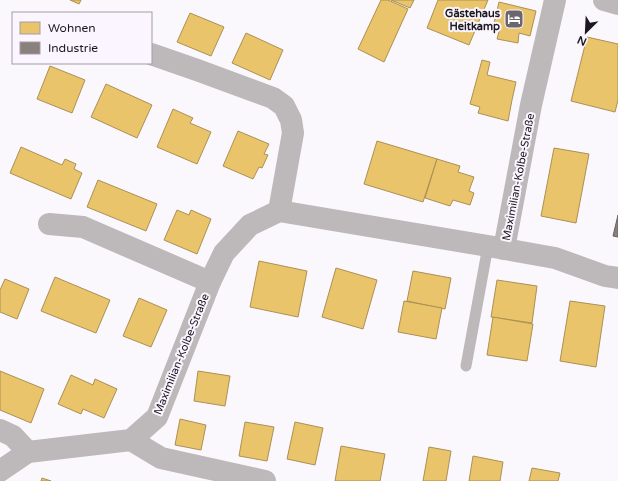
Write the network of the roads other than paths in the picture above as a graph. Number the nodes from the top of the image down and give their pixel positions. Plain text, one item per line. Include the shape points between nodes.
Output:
1 (555, 0) edge
2 (604, 0) edge
3 (618, 4) edge
4 (152, 54) edge
5 (279, 211) junction
6 (48, 224) dead end
7 (496, 247) junction
8 (618, 278) edge
9 (210, 282) junction
10 (466, 366) dead end
11 (0, 430) edge
12 (131, 440) junction
13 (28, 452) junction
14 (0, 471) edge
15 (265, 481) edge

1 - 7 street, Maximilian-Kolbe-Straße
2 - 3 street
4 - 5 street via 273,98 284,106 294,134
5 - 7 street, Maximilian-Kolbe-Straße
5 - 9 street, Maximilian-Kolbe-Straße via 250,225 224,253
6 - 9 street, Maximilian-Kolbe-Straße via 83,227
7 - 8 street via 555,258 605,276
7 - 10 lane
9 - 12 street, Maximilian-Kolbe-Straße via 157,417
11 - 13 street via 12,436
12 - 13 street
12 - 15 street via 161,458
13 - 14 street

